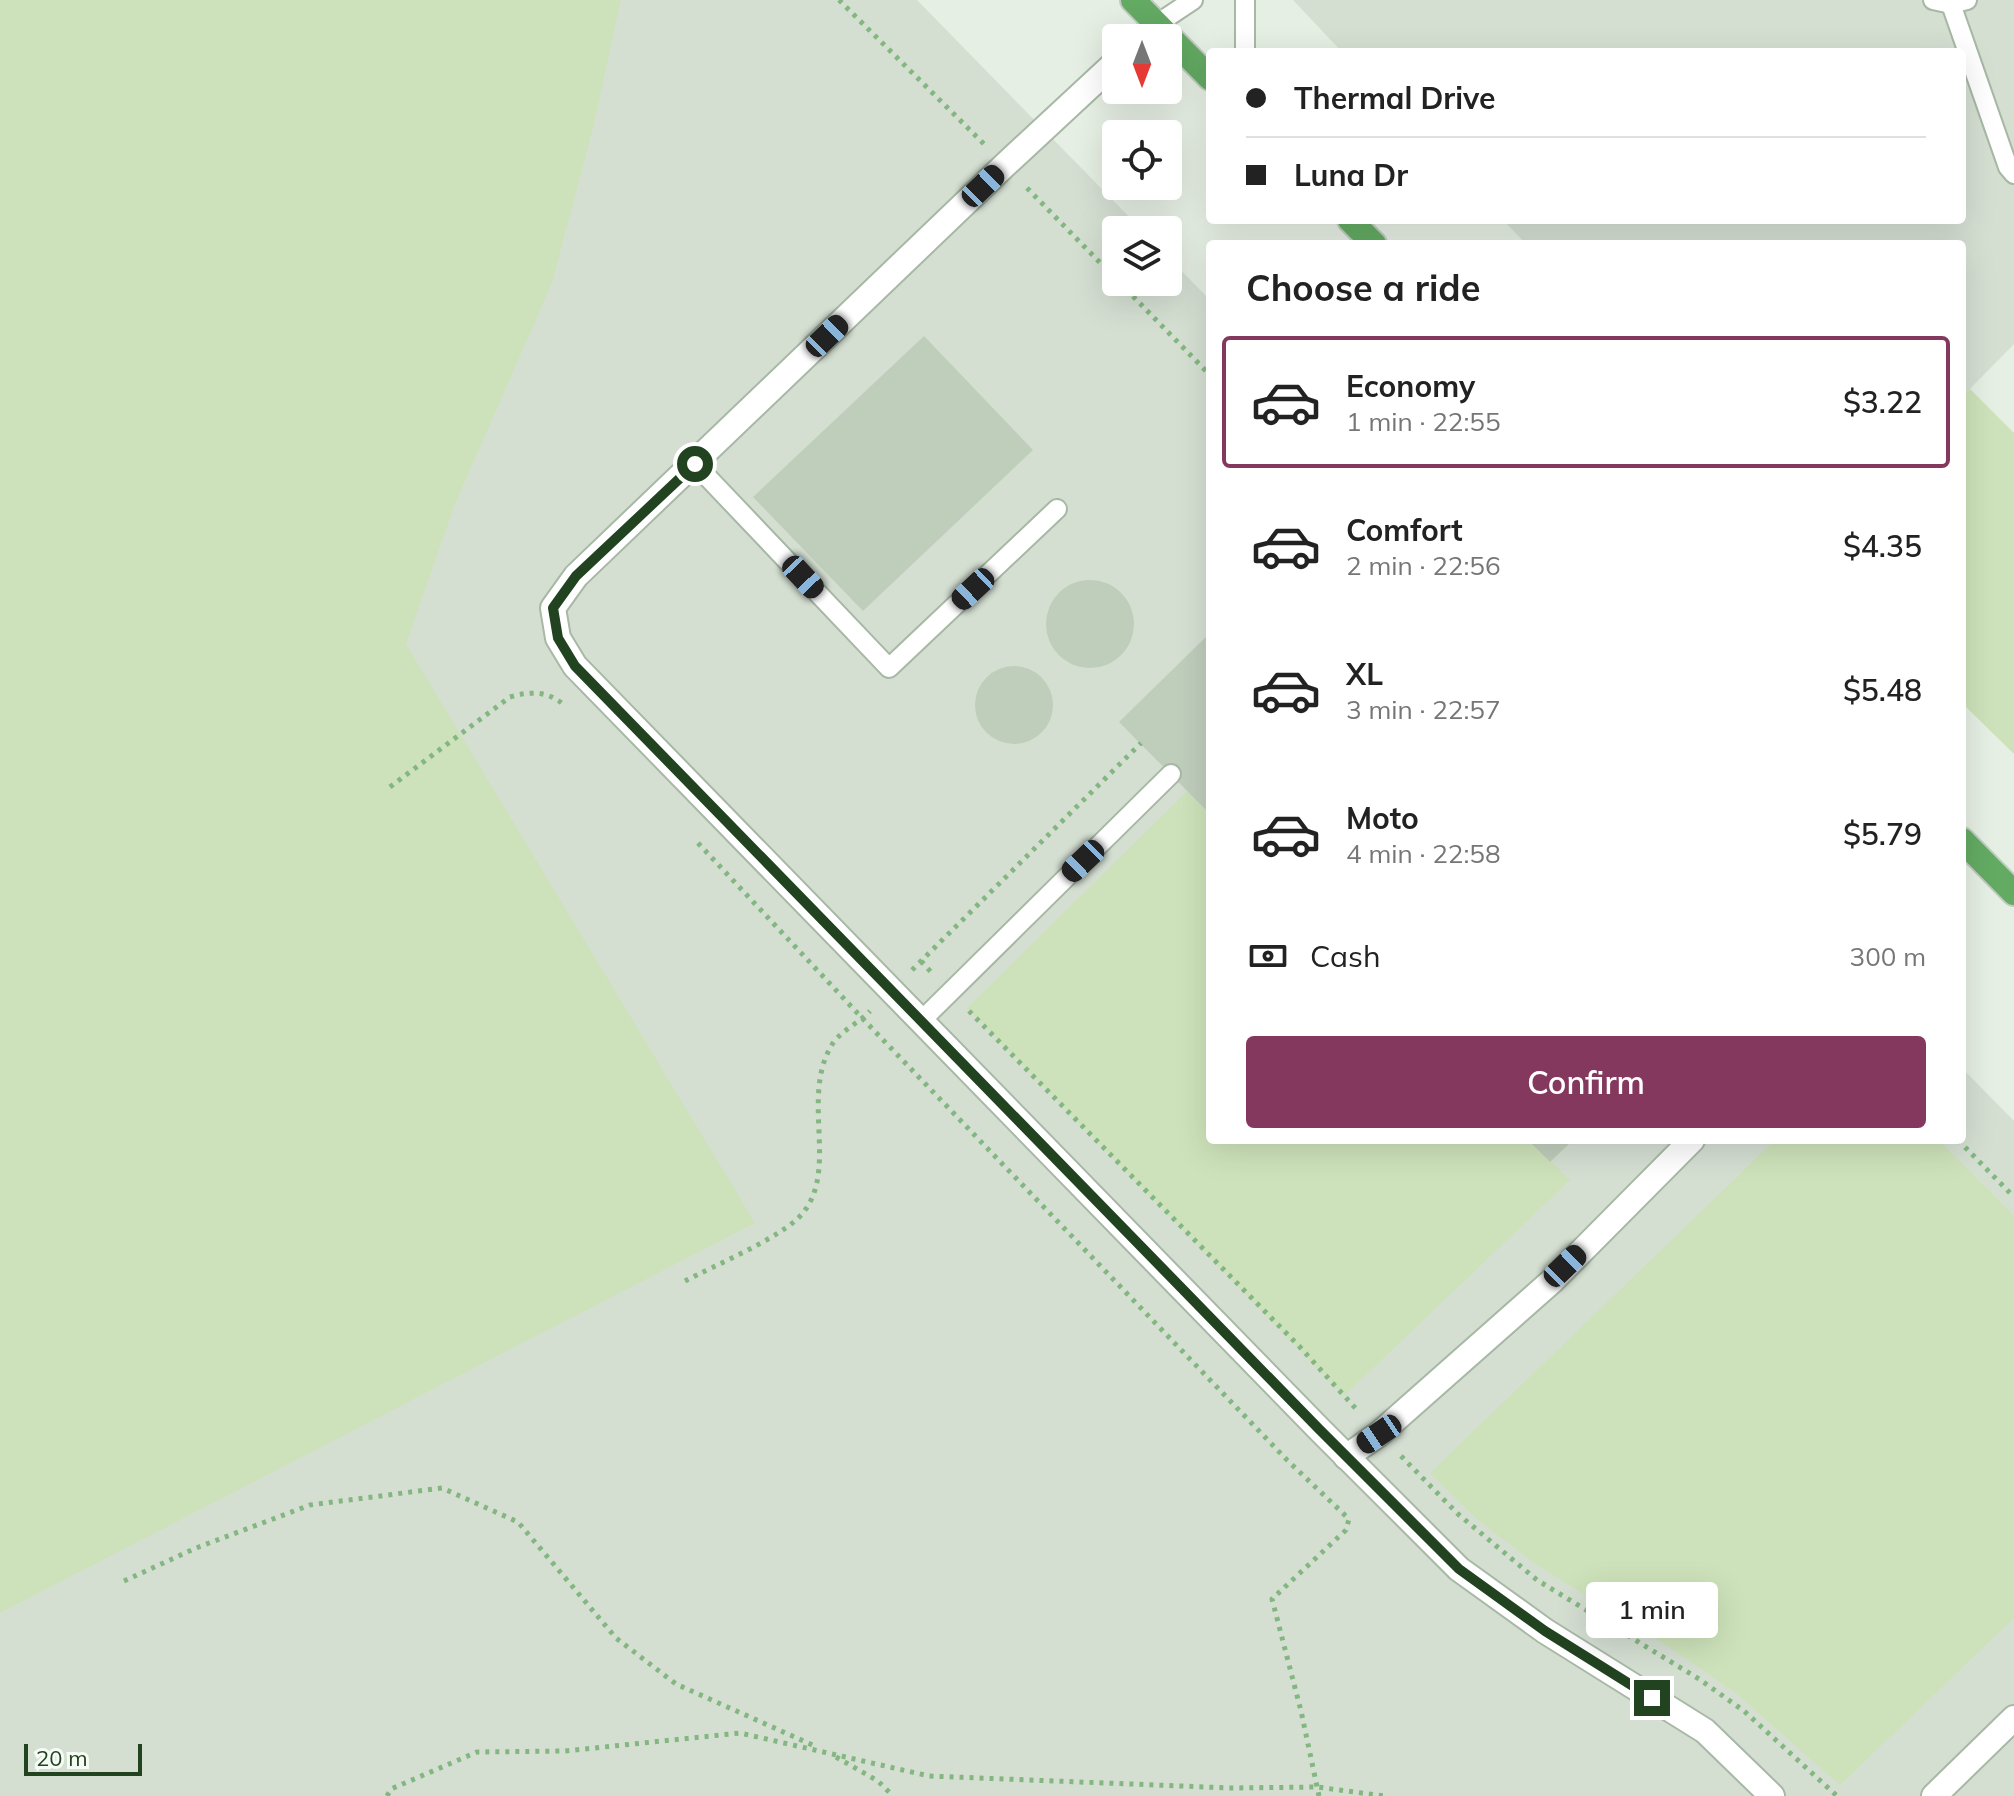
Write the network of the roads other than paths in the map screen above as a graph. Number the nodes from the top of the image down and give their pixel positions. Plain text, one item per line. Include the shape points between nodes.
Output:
1 (1133, 0) edge
2 (1193, 0) edge
3 (1245, 0) edge
4 (1950, 1) edge
5 (1145, 24) edge
6 (1159, 24) edge
7 (1245, 48) edge
8 (1182, 56) edge
9 (1102, 75) edge
10 (1206, 75) edge
11 (2014, 174) edge
12 (1354, 224) edge
13 (1370, 240) edge
14 (695, 464) junction
15 (1057, 509) dead end
16 (1171, 774) dead end
17 (1966, 848) edge
18 (2014, 893) edge
19 (921, 1021) junction
20 (1688, 1144) edge
21 (1346, 1457) junction
22 (2014, 1718) edge
23 (1772, 1796) edge
24 (1934, 1796) edge

1 - 5 main road
2 - 6 lane
3 - 7 lane
4 - 11 lane
8 - 10 main road
9 - 14 street
12 - 13 main road
14 - 15 lane via 889,668
14 - 19 street via 576,576 553,608 558,638 575,666
16 - 19 lane
17 - 18 main road
19 - 21 street
20 - 21 street via 1552,1281
21 - 23 street via 1459,1569 1545,1631 1705,1731
22 - 24 street

